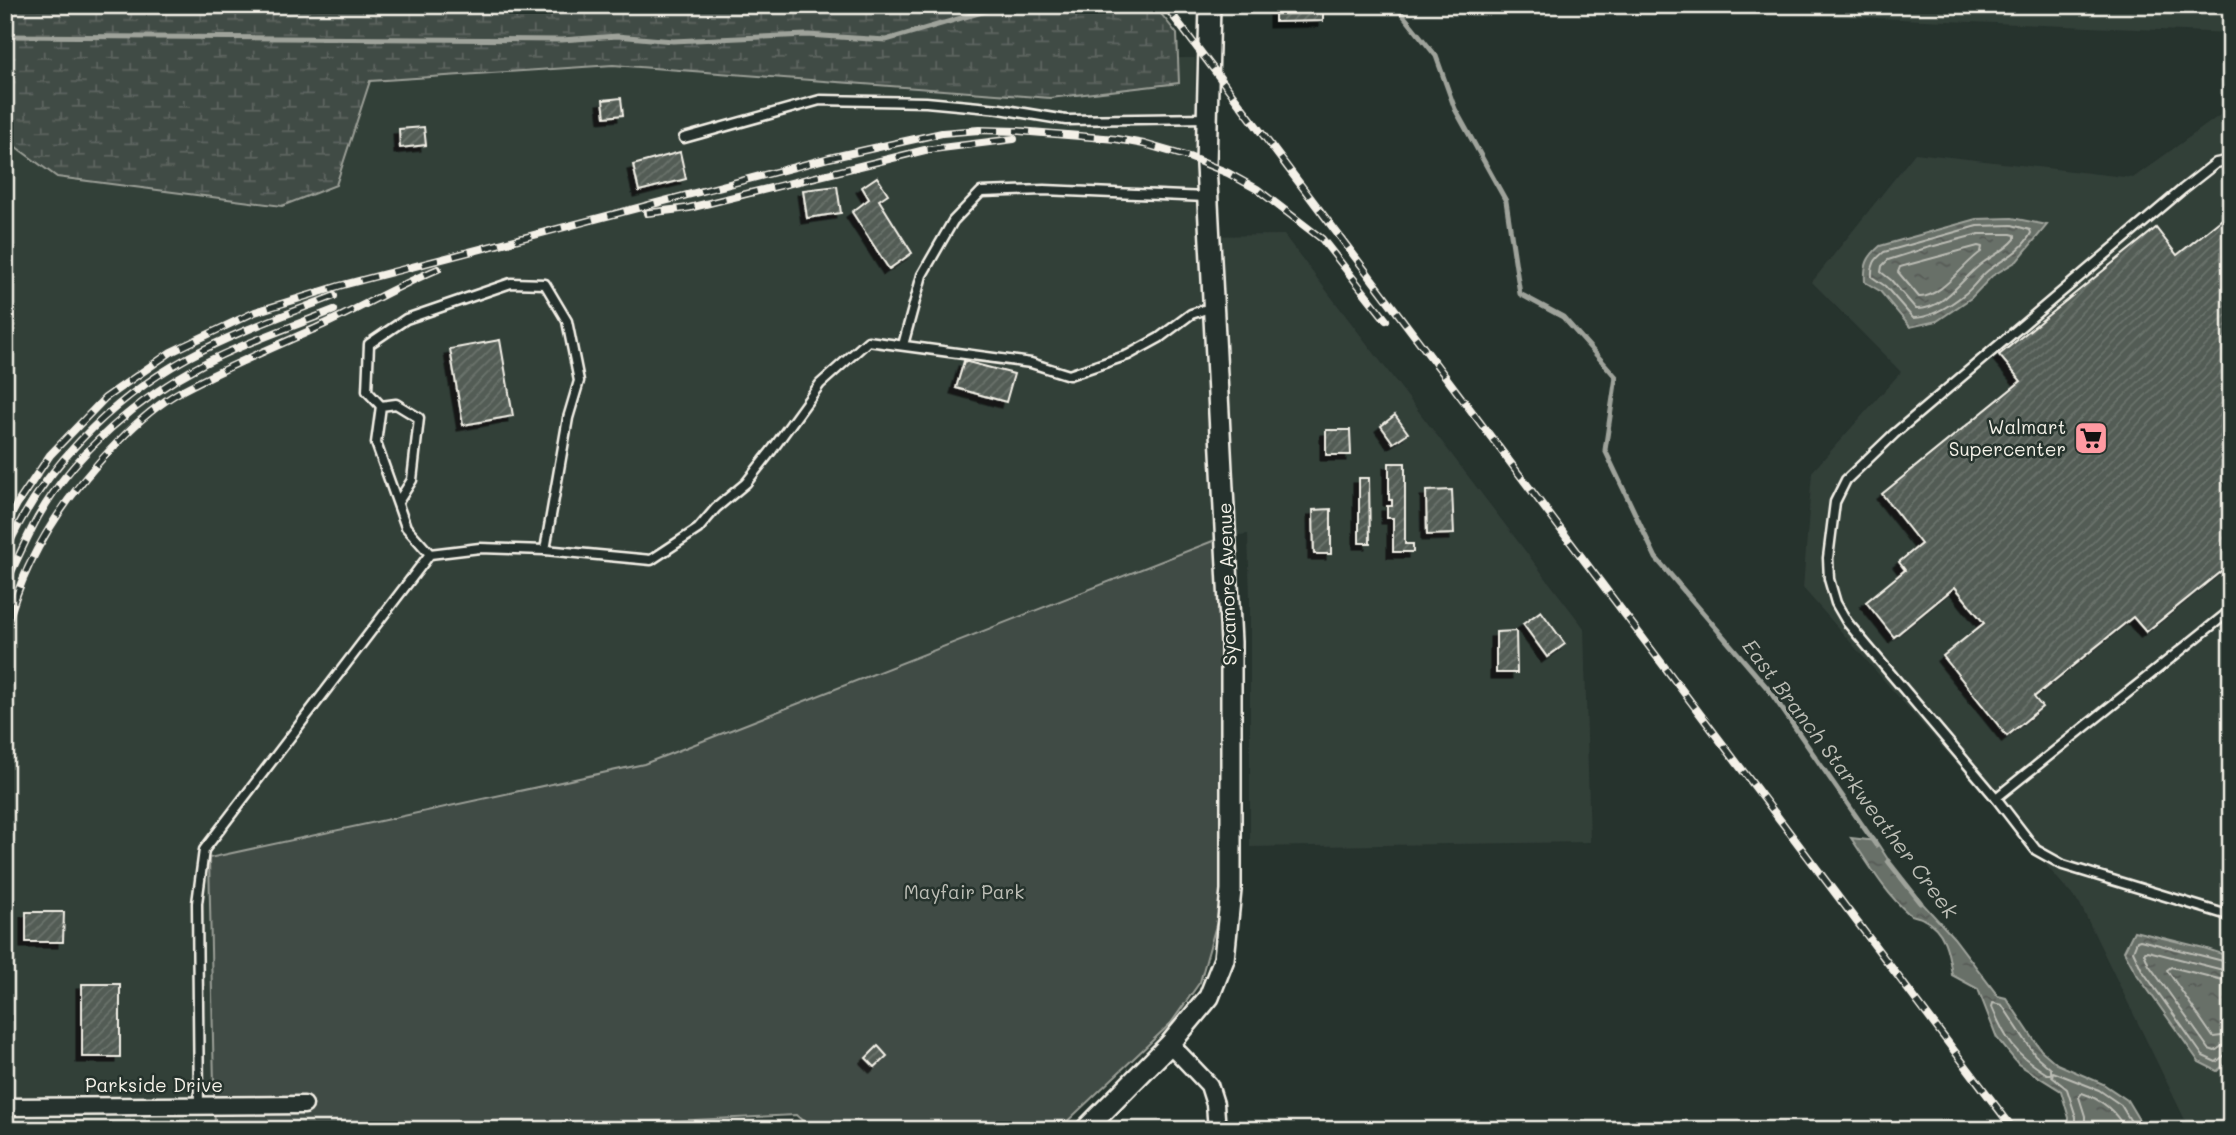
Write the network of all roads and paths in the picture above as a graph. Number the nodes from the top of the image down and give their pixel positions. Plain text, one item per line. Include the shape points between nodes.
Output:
1 (1210, 5) edge
2 (1208, 118) junction
3 (684, 138) dead end
4 (2231, 159) edge
5 (1209, 198) junction
6 (1213, 307) junction
7 (903, 345) junction
8 (381, 406) junction
9 (398, 502) junction
10 (545, 550) junction
11 (429, 554) junction
12 (2231, 610) edge
13 (1996, 797) junction
14 (2231, 916) edge
15 (1170, 1044) junction
16 (304, 1105) dead end
17 (199, 1106) junction
18 (5, 1107) edge
19 (1085, 1130) edge
20 (1217, 1130) edge

1 - 2 street, Sycamore Avenue
2 - 3 lane via 1066,120 926,102 820,100
2 - 5 street, Sycamore Avenue
4 - 13 lane via 2216,163 2183,189 1905,425 1846,480 1835,502 1828,558 1836,603 1847,622
5 - 6 street, Sycamore Avenue
5 - 7 lane via 1044,190 981,192 953,221 922,275
6 - 7 lane via 1191,314 1128,355 1069,374 1031,363
6 - 15 street, Sycamore Avenue via 1231,642 1231,890 1224,959 1209,997
7 - 10 lane via 869,341 820,384 746,483 698,529 651,560
8 - 9 lane via 376,443
8 - 9 lane via 396,404 419,418 412,480
8 - 10 lane via 367,391 369,344 406,319 511,283 545,284 567,321 579,381
9 - 11 lane via 406,527
10 - 11 lane via 480,548
11 - 17 lane via 204,850 197,904
12 - 13 lane
13 - 14 lane via 2036,850 2054,861
15 - 19 street, Sycamore Avenue
15 - 20 street via 1209,1085
16 - 17 street, Parkside Drive
17 - 18 street, Parkside Drive

